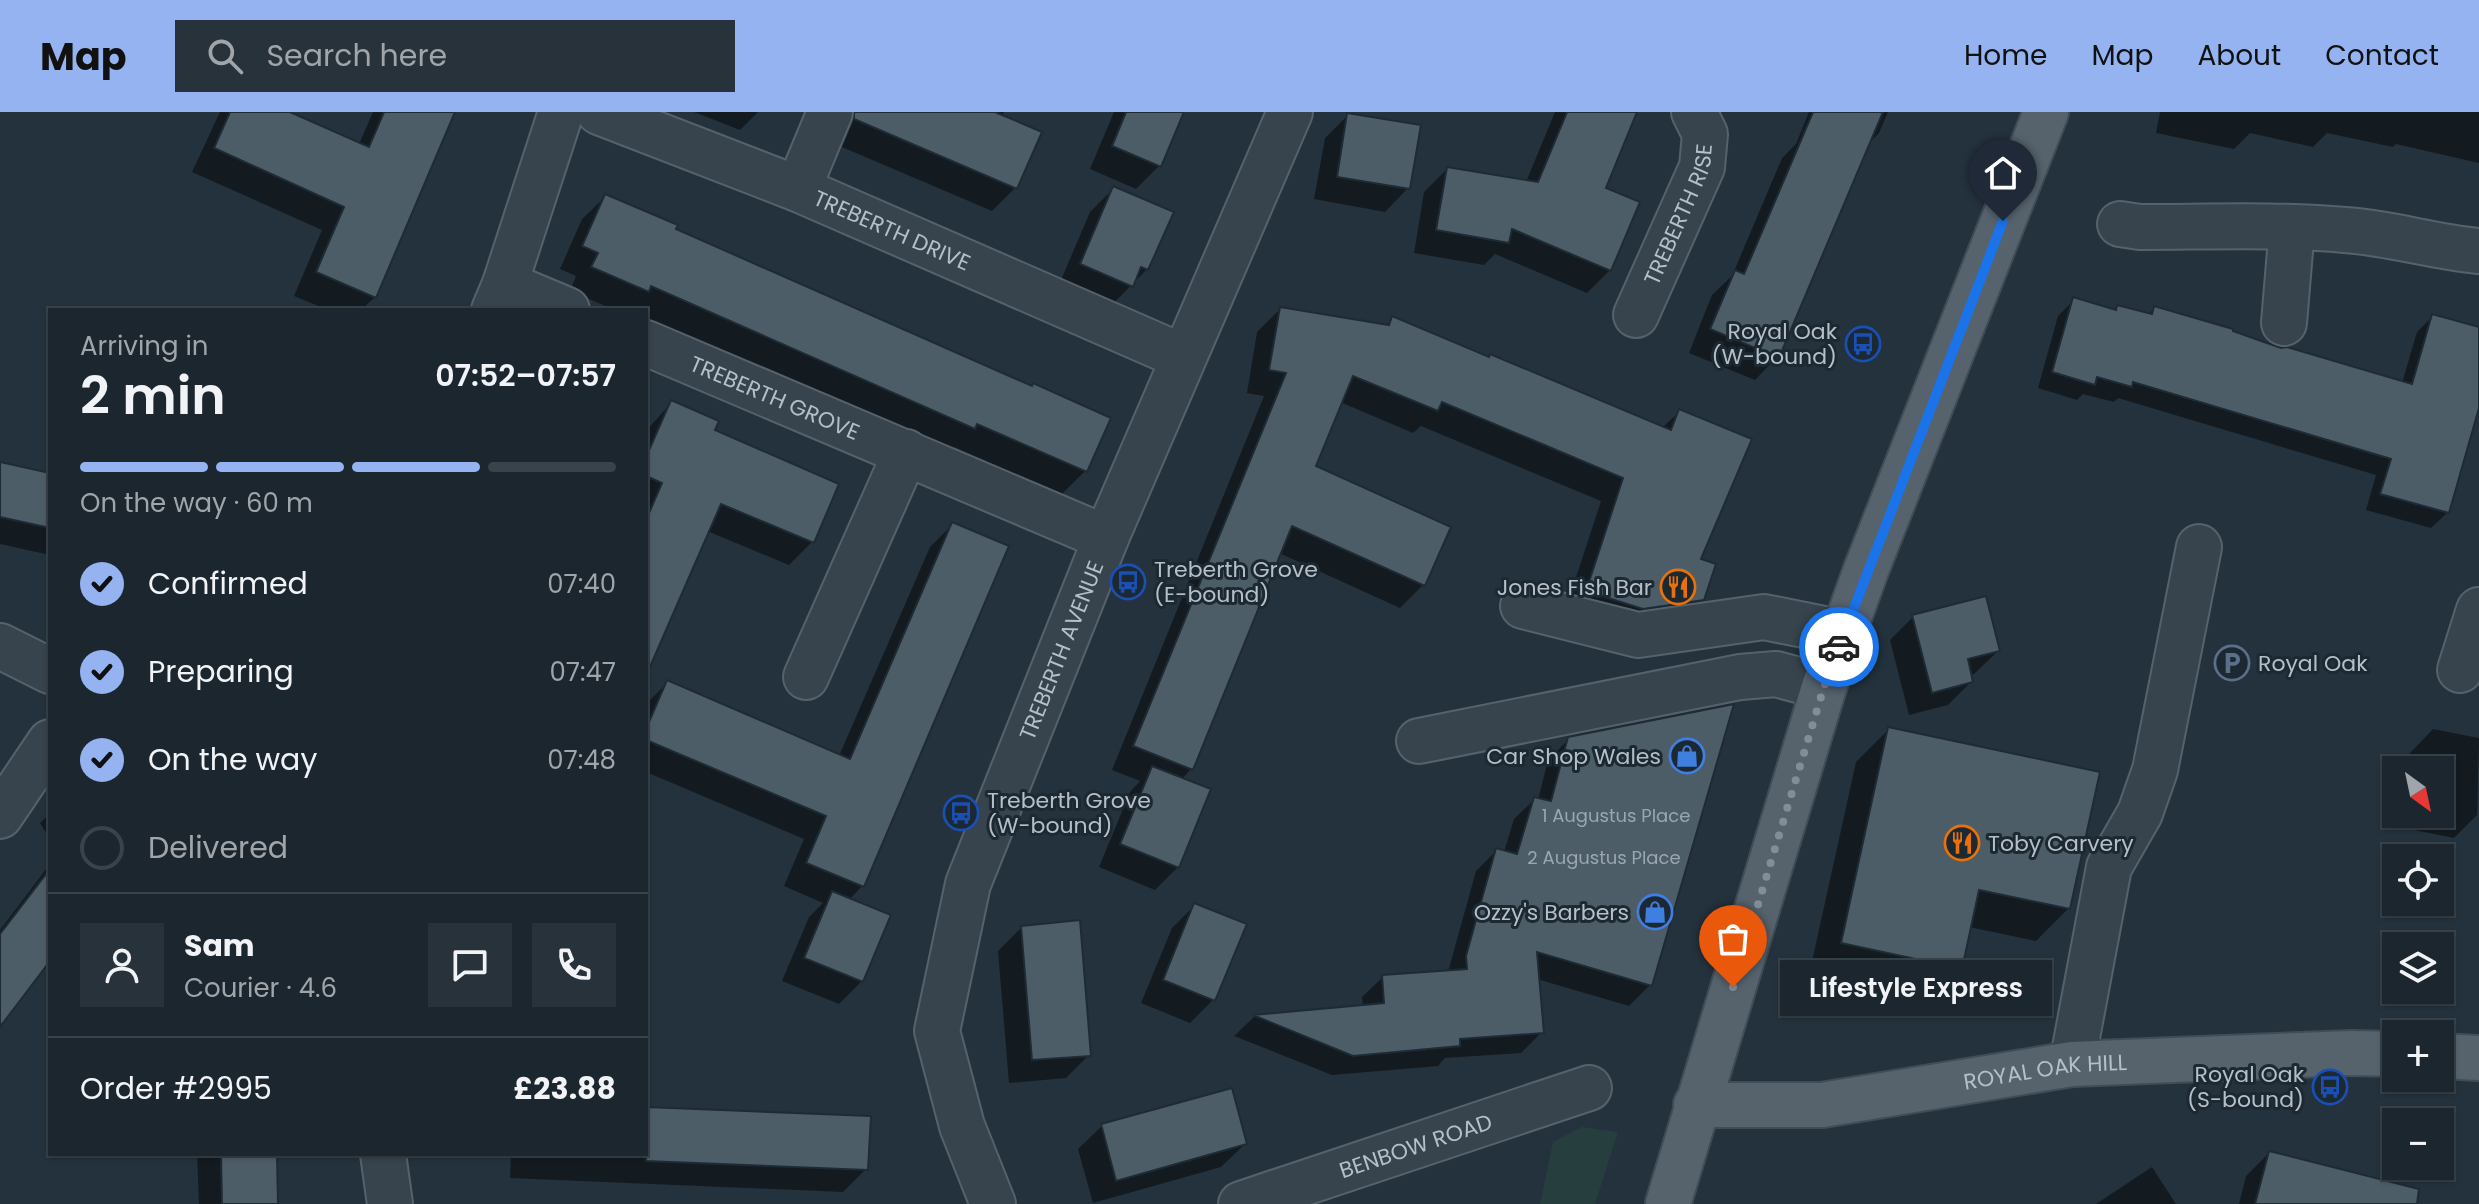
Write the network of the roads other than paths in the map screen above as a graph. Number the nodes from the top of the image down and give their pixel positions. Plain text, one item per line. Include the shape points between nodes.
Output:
1 (561, 112) edge
2 (599, 112) edge
3 (830, 112) edge
4 (1290, 112) edge
5 (1694, 112) edge
6 (2046, 112) edge
7 (798, 189) junction
8 (2120, 224) dead end
9 (2292, 227) junction
10 (2479, 251) edge
11 (499, 297) edge
12 (557, 308) edge
13 (1636, 315) dead end
14 (2284, 323) dead end
15 (648, 344) edge
16 (1183, 357) junction
17 (906, 452) junction
18 (1106, 538) junction
19 (2199, 547) dead end
20 (1523, 606) dead end
21 (2479, 610) edge
22 (1844, 633) junction
23 (0, 646) edge
24 (48, 670) edge
25 (2460, 670) dead end
26 (806, 677) dead end
27 (1824, 687) junction
28 (1419, 741) dead end
29 (48, 745) edge
30 (0, 816) edge
31 (2382, 1054) edge
32 (2454, 1057) edge
33 (2479, 1058) edge
34 (2072, 1064) junction
35 (1589, 1088) dead end
36 (1696, 1105) junction
37 (383, 1156) edge
38 (390, 1204) edge
39 (993, 1204) edge
40 (1241, 1204) edge
41 (1668, 1204) edge

1 - 11 street
2 - 7 street, TREBERTH DRIVE
3 - 7 street
4 - 16 street, TREBERTH AVENUE
5 - 13 street, TREBERTH RISE via 1705,134 1702,167
6 - 22 main road
7 - 16 street, TREBERTH DRIVE
8 - 9 street
9 - 10 street via 2348,230
9 - 14 street
11 - 12 street
15 - 17 street, TREBERTH GROVE
16 - 18 street, TREBERTH AVENUE
17 - 18 street, TREBERTH GROVE
17 - 26 street
18 - 39 street, TREBERTH AVENUE via 968,884 937,1031 962,1126
19 - 34 street via 2155,770 2140,813 2109,867
20 - 22 street via 1638,635 1764,617
21 - 25 street
22 - 27 main road
23 - 24 street
27 - 28 street via 1776,674 1740,677
27 - 36 main road
29 - 30 street
31 - 34 main road, ROYAL OAK HILL
32 - 33 main road
34 - 36 main road, ROYAL OAK HILL via 1822,1105
35 - 40 street, BENBOW ROAD
36 - 41 main road
37 - 38 street

